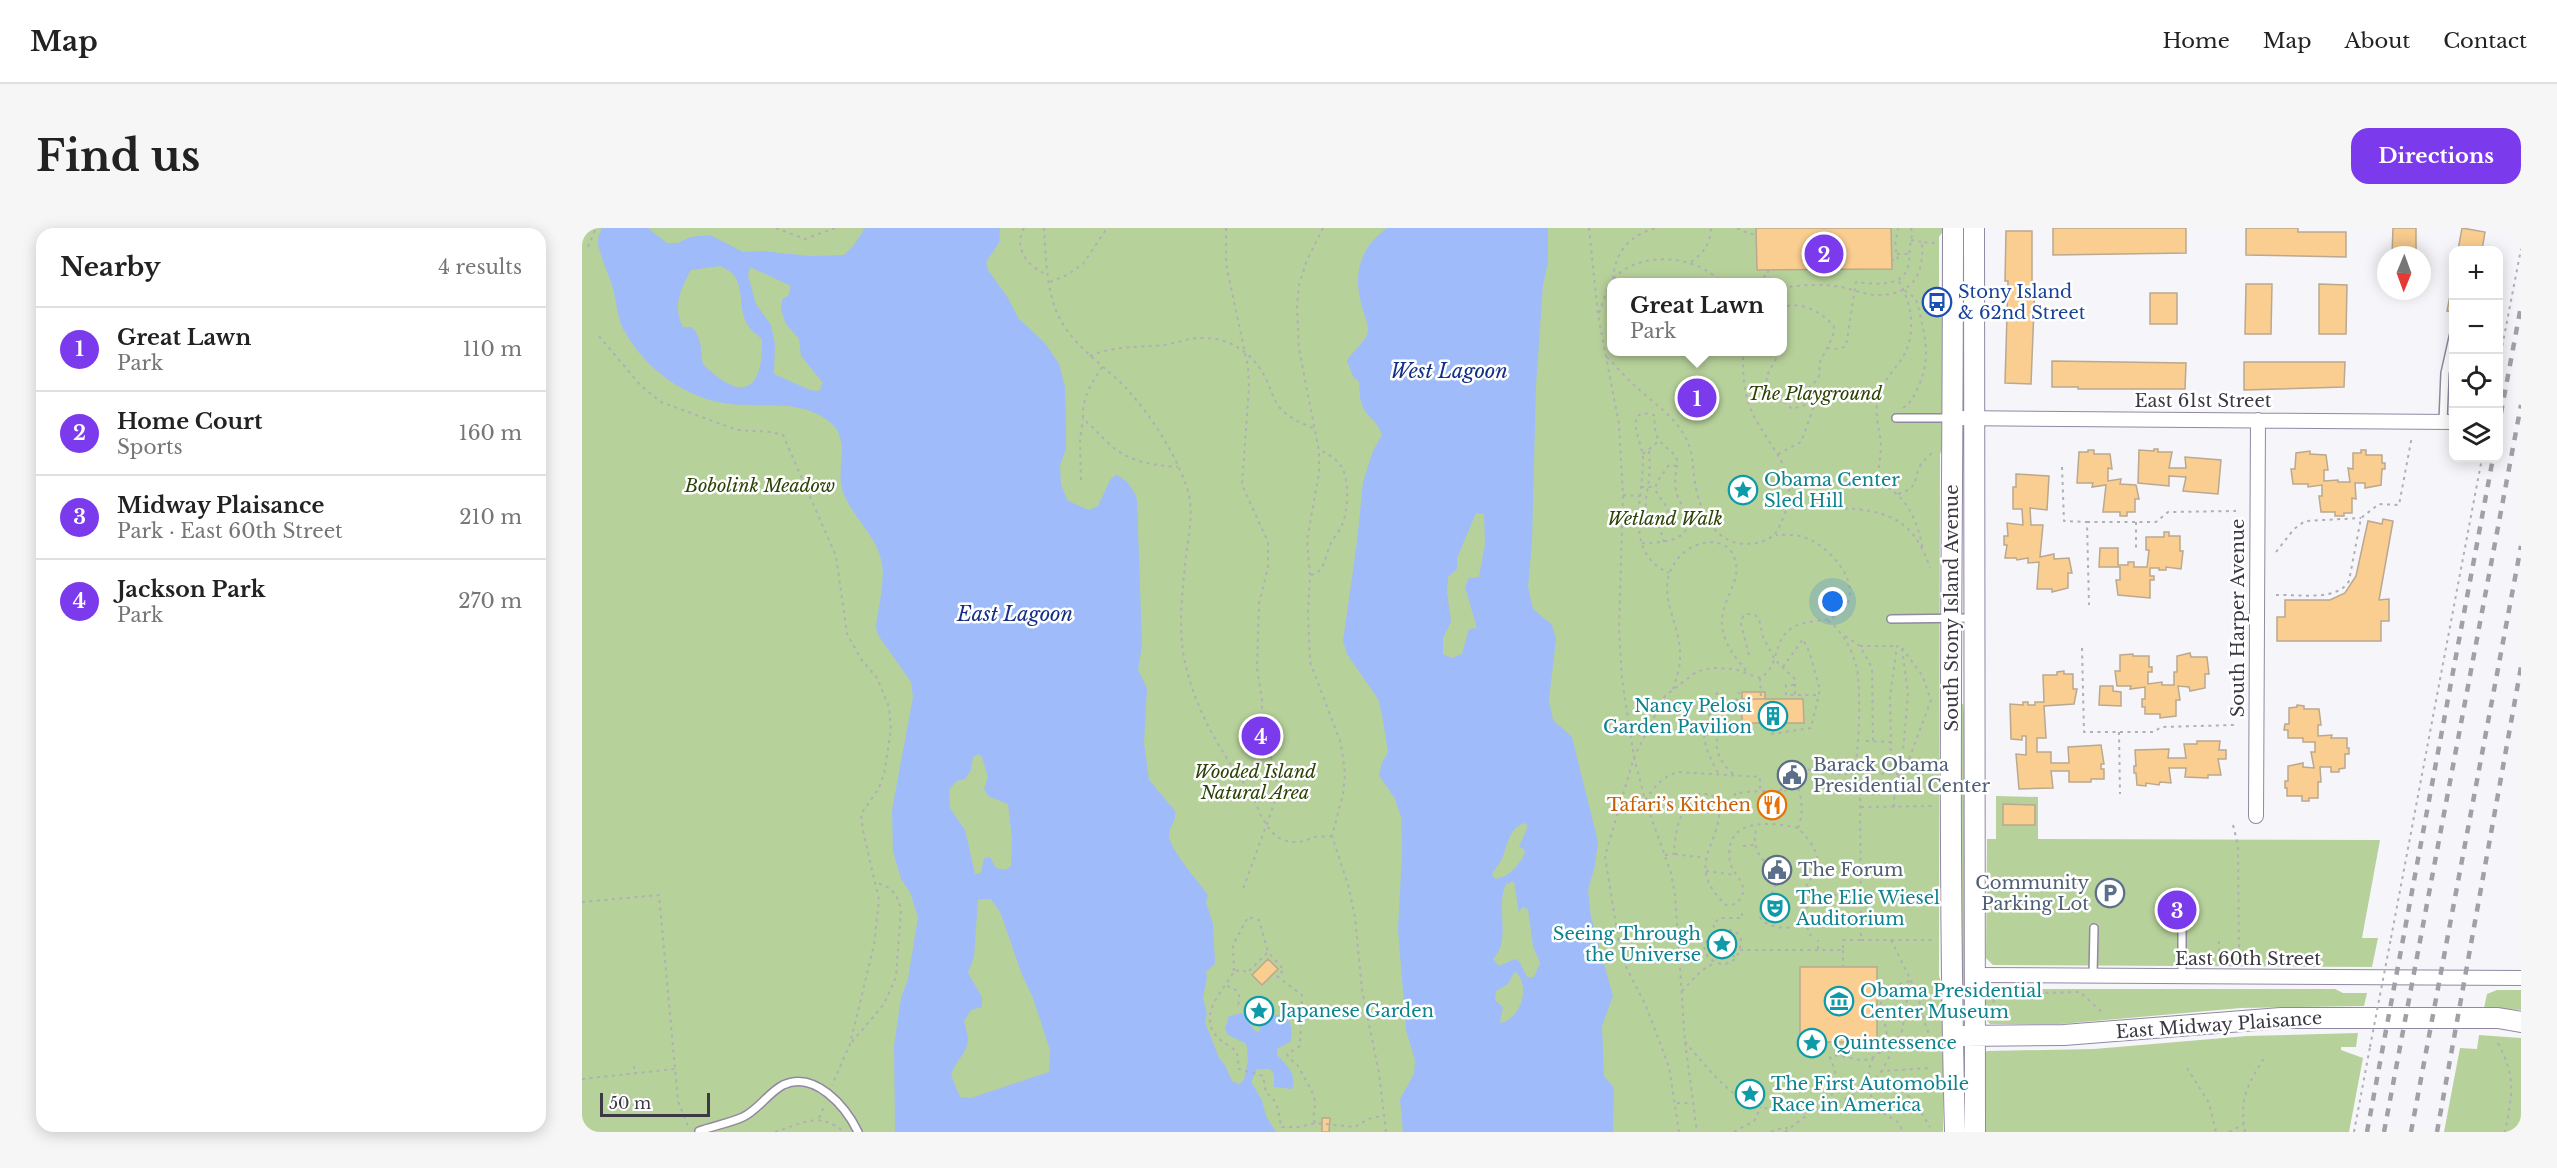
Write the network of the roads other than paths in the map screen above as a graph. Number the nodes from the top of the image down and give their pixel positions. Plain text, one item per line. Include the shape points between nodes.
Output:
1 (1953, 228) edge
2 (1974, 228) edge
3 (2449, 354) edge
4 (1896, 418) dead end
5 (1952, 418) junction
6 (1974, 418) junction
7 (2258, 420) junction
8 (2448, 422) edge
9 (1973, 618) junction
10 (1891, 619) dead end
11 (1952, 619) junction
12 (2256, 816) dead end
13 (2094, 928) dead end
14 (2182, 928) dead end
15 (1974, 975) junction
16 (2093, 976) junction
17 (2182, 977) junction
18 (2521, 978) edge
19 (2521, 1022) edge
20 (1952, 1036) junction
21 (1974, 1036) junction
22 (699, 1131) edge
23 (858, 1132) edge
24 (1955, 1132) edge
25 (1975, 1132) edge

1 - 5 main road, South Stony Island Avenue
2 - 6 main road, South Stony Island Avenue
3 - 8 lane via 2445,373
4 - 5 lane
5 - 6 street, East 61st Street
5 - 11 main road, South Stony Island Avenue
6 - 7 street, East 61st Street
6 - 9 main road, South Stony Island Avenue
7 - 8 street, East 61st Street
7 - 12 street, South Harper Avenue
9 - 11 lane
9 - 15 main road, South Stony Island Avenue
10 - 11 lane
11 - 20 main road, South Stony Island Avenue
13 - 16 lane
14 - 17 lane
15 - 16 street, East 60th Street
15 - 21 main road, South Stony Island Avenue
16 - 17 street, East 60th Street
17 - 18 street, East 60th Street
19 - 21 main road, East Midway Plaisance via 2498,1018 2281,1018 2064,1035
20 - 21 main road, East Midway Plaisance
20 - 24 main road, South Stony Island Avenue
21 - 25 main road, South Stony Island Avenue
22 - 23 lane via 745,1116 784,1085 798,1083 829,1093 846,1109

